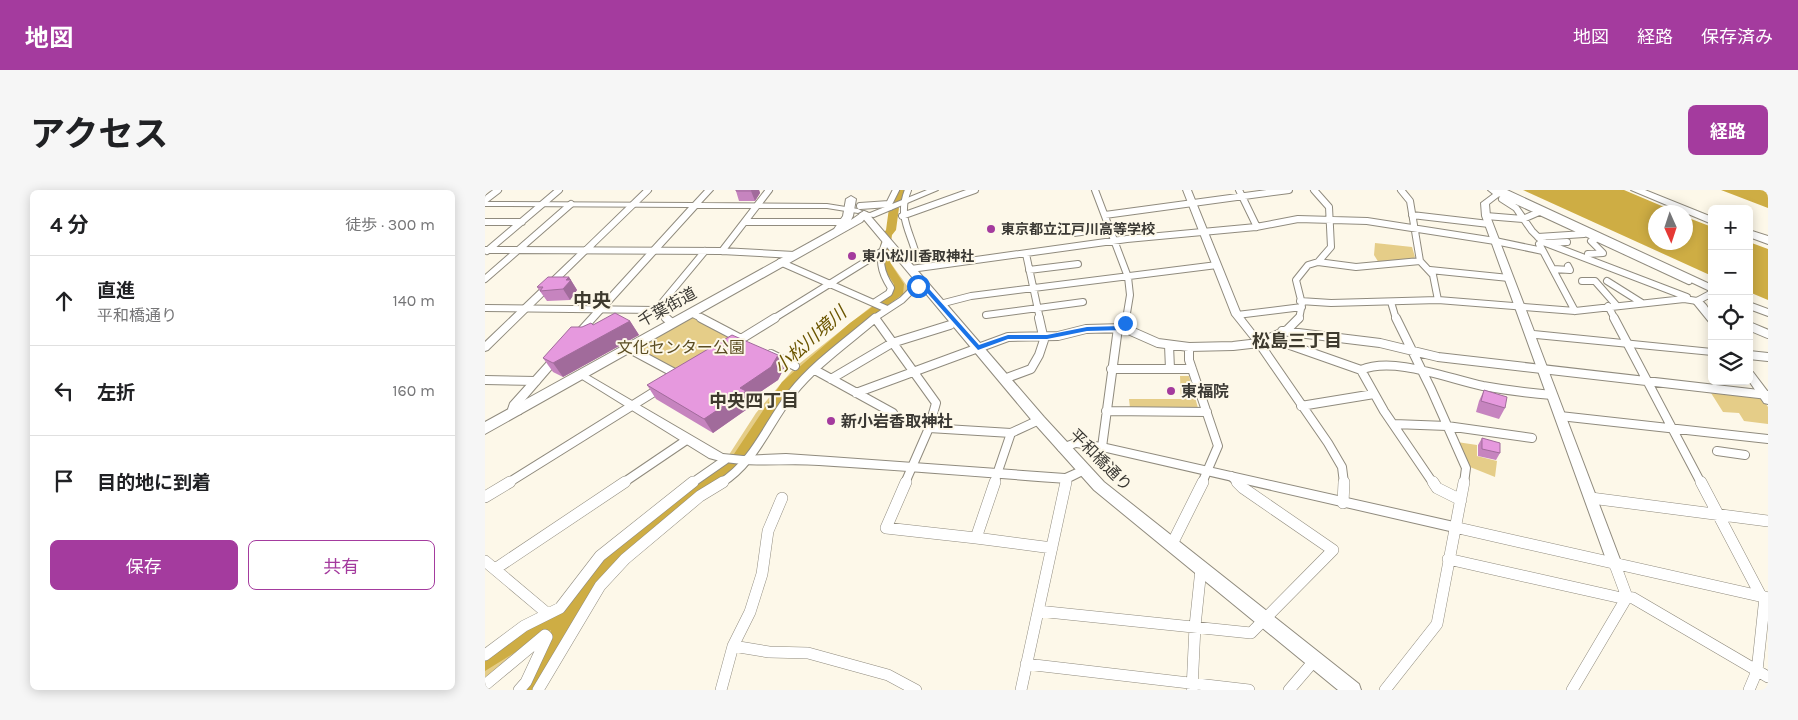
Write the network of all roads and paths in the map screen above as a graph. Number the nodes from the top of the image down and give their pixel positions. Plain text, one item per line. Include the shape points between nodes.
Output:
1 (498, 190) edge
2 (559, 190) edge
3 (649, 190) edge
4 (709, 190) edge
5 (769, 190) edge
6 (897, 190) edge
7 (908, 190) edge
8 (934, 190) edge
9 (975, 190) edge
10 (1095, 190) edge
11 (1187, 190) edge
12 (1239, 190) edge
13 (1289, 190) edge
14 (1314, 190) edge
15 (1401, 190) edge
16 (1636, 190) edge
17 (1643, 190) edge
18 (1496, 192) edge
19 (1243, 196) junction
20 (485, 200) edge
21 (856, 203) edge
22 (901, 203) junction
23 (1193, 203) junction
24 (485, 204) edge
25 (543, 204) junction
26 (571, 204) junction
27 (633, 205) junction
28 (695, 205) junction
29 (758, 205) junction
30 (889, 206) junction
31 (1539, 212) junction
32 (1105, 215) junction
33 (1412, 215) junction
34 (902, 216) junction
35 (1708, 218) edge
36 (1708, 218) edge
37 (1523, 219) junction
38 (1328, 220) junction
39 (1487, 220) junction
40 (485, 222) edge
41 (522, 222) junction
42 (745, 222) junction
43 (845, 222) junction
44 (1257, 227) junction
45 (1110, 228) junction
46 (1414, 229) junction
47 (1074, 232) dead end
48 (1204, 232) junction
49 (1587, 234) junction
50 (829, 236) junction
51 (1753, 236) edge
52 (1597, 239) junction
53 (1495, 240) junction
54 (886, 241) junction
55 (1542, 241) junction
56 (1115, 242) junction
57 (1567, 242) dead end
58 (1768, 242) edge
59 (486, 250) edge
60 (519, 250) junction
61 (586, 250) junction
62 (654, 251) junction
63 (705, 251) junction
64 (722, 251) junction
65 (1543, 251) junction
66 (881, 252) junction
67 (1026, 254) junction
68 (1588, 254) dead end
69 (794, 255) junction
70 (1419, 261) junction
71 (780, 262) junction
72 (1318, 262) junction
73 (1079, 264) dead end
74 (907, 265) junction
75 (1217, 265) junction
76 (1568, 266) dead end
77 (1553, 269) junction
78 (1029, 270) junction
79 (1430, 270) junction
80 (1128, 276) junction
81 (1683, 277) junction
82 (1509, 278) junction
83 (485, 279) edge
84 (1582, 281) dead end
85 (1607, 281) dead end
86 (831, 283) junction
87 (923, 284) junction
88 (1033, 288) junction
89 (1708, 289) edge
90 (1438, 300) junction
91 (1083, 302) dead end
92 (1391, 302) junction
93 (876, 303) junction
94 (1642, 303) junction
95 (940, 304) junction
96 (1301, 304) junction
97 (1519, 306) junction
98 (1613, 306) junction
99 (1704, 306) edge
100 (485, 308) edge
101 (525, 308) junction
102 (886, 308) junction
103 (1037, 308) junction
104 (1753, 308) edge
105 (601, 309) junction
106 (656, 310) junction
107 (1575, 310) junction
108 (691, 313) junction
109 (1768, 314) edge
110 (986, 315) dead end
111 (1237, 315) junction
112 (875, 318) junction
113 (672, 323) junction
114 (950, 325) dead end
115 (1121, 328) junction
116 (1753, 328) edge
117 (1282, 332) junction
118 (1529, 334) junction
119 (1768, 334) edge
120 (1044, 337) junction
121 (737, 341) junction
122 (892, 343) junction
123 (1259, 343) junction
124 (751, 344) edge
125 (1628, 344) junction
126 (487, 345) edge
127 (1169, 345) junction
128 (1189, 347) junction
129 (628, 348) junction
130 (760, 348) edge
131 (978, 348) junction
132 (1411, 348) junction
133 (1708, 352) edge
134 (1753, 355) edge
135 (1768, 357) edge
136 (795, 366) dead end
137 (1192, 368) junction
138 (1111, 369) junction
139 (1170, 369) junction
140 (815, 370) junction
141 (1361, 370) junction
142 (1543, 371) junction
143 (914, 372) junction
144 (1423, 372) junction
145 (581, 374) junction
146 (831, 379) junction
147 (1005, 379) junction
148 (1753, 379) edge
149 (485, 380) edge
150 (537, 381) junction
151 (1648, 382) junction
152 (856, 393) junction
153 (1374, 394) junction
154 (1552, 395) junction
155 (1767, 397) edge
156 (632, 406) junction
157 (1301, 406) junction
158 (517, 410) junction
159 (1106, 412) junction
160 (1207, 412) junction
161 (893, 413) dead end
162 (1560, 416) junction
163 (1039, 420) junction
164 (1394, 424) junction
165 (1447, 426) junction
166 (929, 428) junction
167 (1672, 428) junction
168 (485, 429) edge
169 (1011, 433) junction
170 (1532, 438) dead end
171 (1768, 439) edge
172 (688, 440) junction
173 (1102, 447) junction
174 (1063, 448) junction
175 (1717, 451) dead end
176 (1745, 455) dead end
177 (736, 460) junction
178 (912, 466) junction
179 (1083, 470) junction
180 (1208, 471) junction
181 (998, 474) junction
182 (1231, 476) junction
183 (1067, 479) junction
184 (485, 497) edge
185 (782, 498) dead end
186 (1591, 498) junction
187 (1461, 500) junction
188 (1343, 503) junction
189 (1718, 514) junction
190 (1768, 521) edge
191 (1454, 528) junction
192 (976, 538) junction
193 (1172, 544) junction
194 (1052, 548) junction
195 (1448, 559) junction
196 (485, 561) edge
197 (1614, 562) junction
198 (495, 569) junction
199 (1201, 569) junction
200 (1765, 597) edge
201 (1626, 598) junction
202 (1038, 611) junction
203 (548, 614) junction
204 (1265, 620) junction
205 (1195, 626) junction
206 (733, 646) junction
207 (485, 655) edge
208 (1314, 661) junction
209 (1026, 664) junction
210 (1763, 674) edge
211 (485, 685) edge
212 (1192, 687) edge
213 (519, 690) edge
214 (538, 690) edge
215 (721, 690) edge
216 (915, 690) edge
217 (1021, 690) edge
218 (1249, 690) edge
219 (1289, 690) edge
220 (1352, 690) edge
221 (1385, 690) edge
222 (1573, 690) edge
223 (1749, 690) edge

1 - 20 street
2 - 25 street
3 - 27 street
4 - 28 street
5 - 29 street
6 - 30 street
7 - 22 street
8 - 22 street
9 - 34 street
10 - 32 street
11 - 23 street
12 - 19 street
13 - 19 street
14 - 38 street via 1329,207
15 - 33 street via 1410,201
16 - 35 highway
17 - 36 highway
18 - 31 street
18 - 37 street via 1516,208
18 - 39 street via 1485,204
18 - 81 main road
19 - 23 street
19 - 44 street
21 - 29 street
21 - 30 street via 871,215
21 - 43 highway
21 - 50 highway, 千葉街道 via 858,220
21 - 54 main road, 平和橋通り
22 - 30 street
22 - 34 street
23 - 32 street
23 - 48 street
24 - 25 street
25 - 26 street
25 - 41 street
26 - 27 street
26 - 60 street
27 - 28 street
27 - 61 street
28 - 29 street
28 - 62 street
29 - 42 street
31 - 37 street
31 - 49 street
32 - 45 street
33 - 39 street
33 - 46 street
34 - 74 street via 914,242 917,258
37 - 39 street
37 - 55 street
38 - 44 street via 1298,220
38 - 46 street via 1367,221
38 - 72 street via 1331,247
39 - 53 street
40 - 41 street
41 - 59 street
42 - 43 street
42 - 64 street
43 - 50 highway
44 - 48 street
45 - 47 street
45 - 56 street
46 - 53 street
46 - 70 street
48 - 56 street
48 - 75 street
49 - 52 street
49 - 55 street
50 - 69 highway, 千葉街道
51 - 58 highway
52 - 68 street via 1591,241 1603,253
52 - 81 street
53 - 65 street
53 - 82 street
54 - 66 street
54 - 74 main road, 平和橋通り
55 - 57 street
55 - 65 street via 1539,244
55 - 99 street
56 - 67 street
56 - 80 street
59 - 60 street
60 - 61 street
60 - 83 street
61 - 62 street
61 - 101 street
62 - 63 street
62 - 105 street
63 - 64 street
63 - 106 street
64 - 69 street
65 - 77 street
66 - 86 street
66 - 93 street via 879,262 883,277 891,288
67 - 74 street
67 - 78 street
69 - 71 highway, 千葉街道
70 - 72 street via 1359,268
70 - 79 street
71 - 86 street
71 - 108 highway, 千葉街道
72 - 96 street via 1308,265 1296,280
73 - 78 street
74 - 87 main road, 平和橋通り
75 - 80 street
75 - 111 street
76 - 77 street via 1570,270
77 - 107 street
78 - 88 street
79 - 82 street
79 - 90 street
80 - 88 street
80 - 115 street via 1130,295
81 - 89 main road
82 - 97 street
84 - 98 street via 1595,281
85 - 94 street
86 - 93 street
86 - 121 street
87 - 95 main road, 平和橋通り
87 - 102 street
88 - 95 street via 971,296
88 - 103 street
90 - 92 street
90 - 97 street
91 - 103 street
92 - 96 street
92 - 132 street via 1397,323
93 - 102 street
94 - 98 street
94 - 99 street via 1684,299
95 - 131 main road, 平和橋通り
96 - 111 street
96 - 117 street via 1300,320
97 - 107 street
97 - 118 street
98 - 107 street
98 - 125 street
100 - 101 street
101 - 105 street
101 - 126 street
102 - 112 street
103 - 110 street
103 - 120 street
104 - 109 main road
105 - 106 street
105 - 150 street
106 - 113 street
108 - 113 highway, 千葉街道
108 - 121 street
111 - 123 street
112 - 122 street
112 - 140 street
113 - 129 highway, 千葉街道
114 - 122 street
115 - 120 street via 1087,329
115 - 127 street
115 - 138 street
116 - 119 street
117 - 123 street
117 - 132 street
118 - 125 street
118 - 142 street
120 - 131 street via 1008,337
120 - 147 street via 1031,369
121 - 124 street
122 - 143 street
122 - 146 street
123 - 128 street
123 - 141 street via 1287,344
123 - 157 street
125 - 133 street
125 - 151 street
127 - 128 street
127 - 139 street
128 - 137 street
129 - 145 highway, 千葉街道
129 - 156 street via 684,373
130 - 136 street
131 - 143 street
131 - 147 main road, 平和橋通り
132 - 142 street via 1438,357
132 - 144 street
134 - 135 street
137 - 139 street
137 - 160 street
138 - 139 street
138 - 159 street
140 - 146 street
140 - 177 street
141 - 144 street via 1372,366
141 - 153 street
142 - 151 street
142 - 154 street
143 - 152 street
143 - 166 street via 936,403
144 - 154 street via 1485,386
144 - 165 street
145 - 156 street
145 - 158 highway, 千葉街道
146 - 152 street
147 - 163 main road, 平和橋通り
148 - 155 street
149 - 150 street
150 - 158 street via 514,406 513,409
151 - 155 street
151 - 167 street
152 - 161 street
153 - 157 street
153 - 164 street
154 - 162 street
156 - 172 street
156 - 184 street
157 - 188 street via 1342,468
158 - 168 highway, 千葉街道
159 - 160 street
159 - 173 street
160 - 180 street via 1218,446
162 - 167 street
162 - 186 street
163 - 169 street
163 - 174 main road, 平和橋通り
164 - 165 street
164 - 187 street via 1437,488
165 - 170 street
165 - 187 street via 1466,468
166 - 169 street
166 - 178 street
167 - 171 street
167 - 189 street
169 - 181 street
172 - 177 street via 713,455
172 - 198 street
173 - 174 street via 1078,443
173 - 180 street
174 - 179 main road, 平和橋通り
175 - 176 street
177 - 178 street via 792,458
177 - 203 street via 690,484 599,556 571,597
177 - 214 street via 726,480 675,516 625,559 600,586
178 - 181 street
178 - 192 street via 886,528
179 - 183 street
179 - 193 main road, 平和橋通り via 1111,497
180 - 182 street
180 - 193 street
181 - 183 street
181 - 192 street
182 - 188 street
182 - 204 street via 1243,488 1333,550
183 - 194 street
185 - 206 street via 768,531 760,581 750,612
186 - 189 street
186 - 197 street
187 - 191 street
188 - 191 street
189 - 190 street
189 - 200 street
191 - 195 street
191 - 197 street
192 - 194 street
193 - 199 main road, 平和橋通り
194 - 202 street
195 - 201 street
195 - 221 street via 1437,624
196 - 198 street
197 - 200 street
197 - 201 street
198 - 203 street
199 - 204 main road, 平和橋通り
199 - 205 street
200 - 210 street
201 - 210 street via 1633,598
201 - 222 street
202 - 205 street
202 - 209 street
203 - 207 street via 524,626
204 - 205 street via 1251,633
204 - 208 main road, 平和橋通り
205 - 212 street
206 - 215 street
206 - 216 street via 769,652 808,653 888,675
208 - 219 street
208 - 220 main road, 平和橋通り
209 - 212 street
209 - 217 street
210 - 223 street
211 - 213 street via 545,635 547,637 526,682
212 - 218 street

